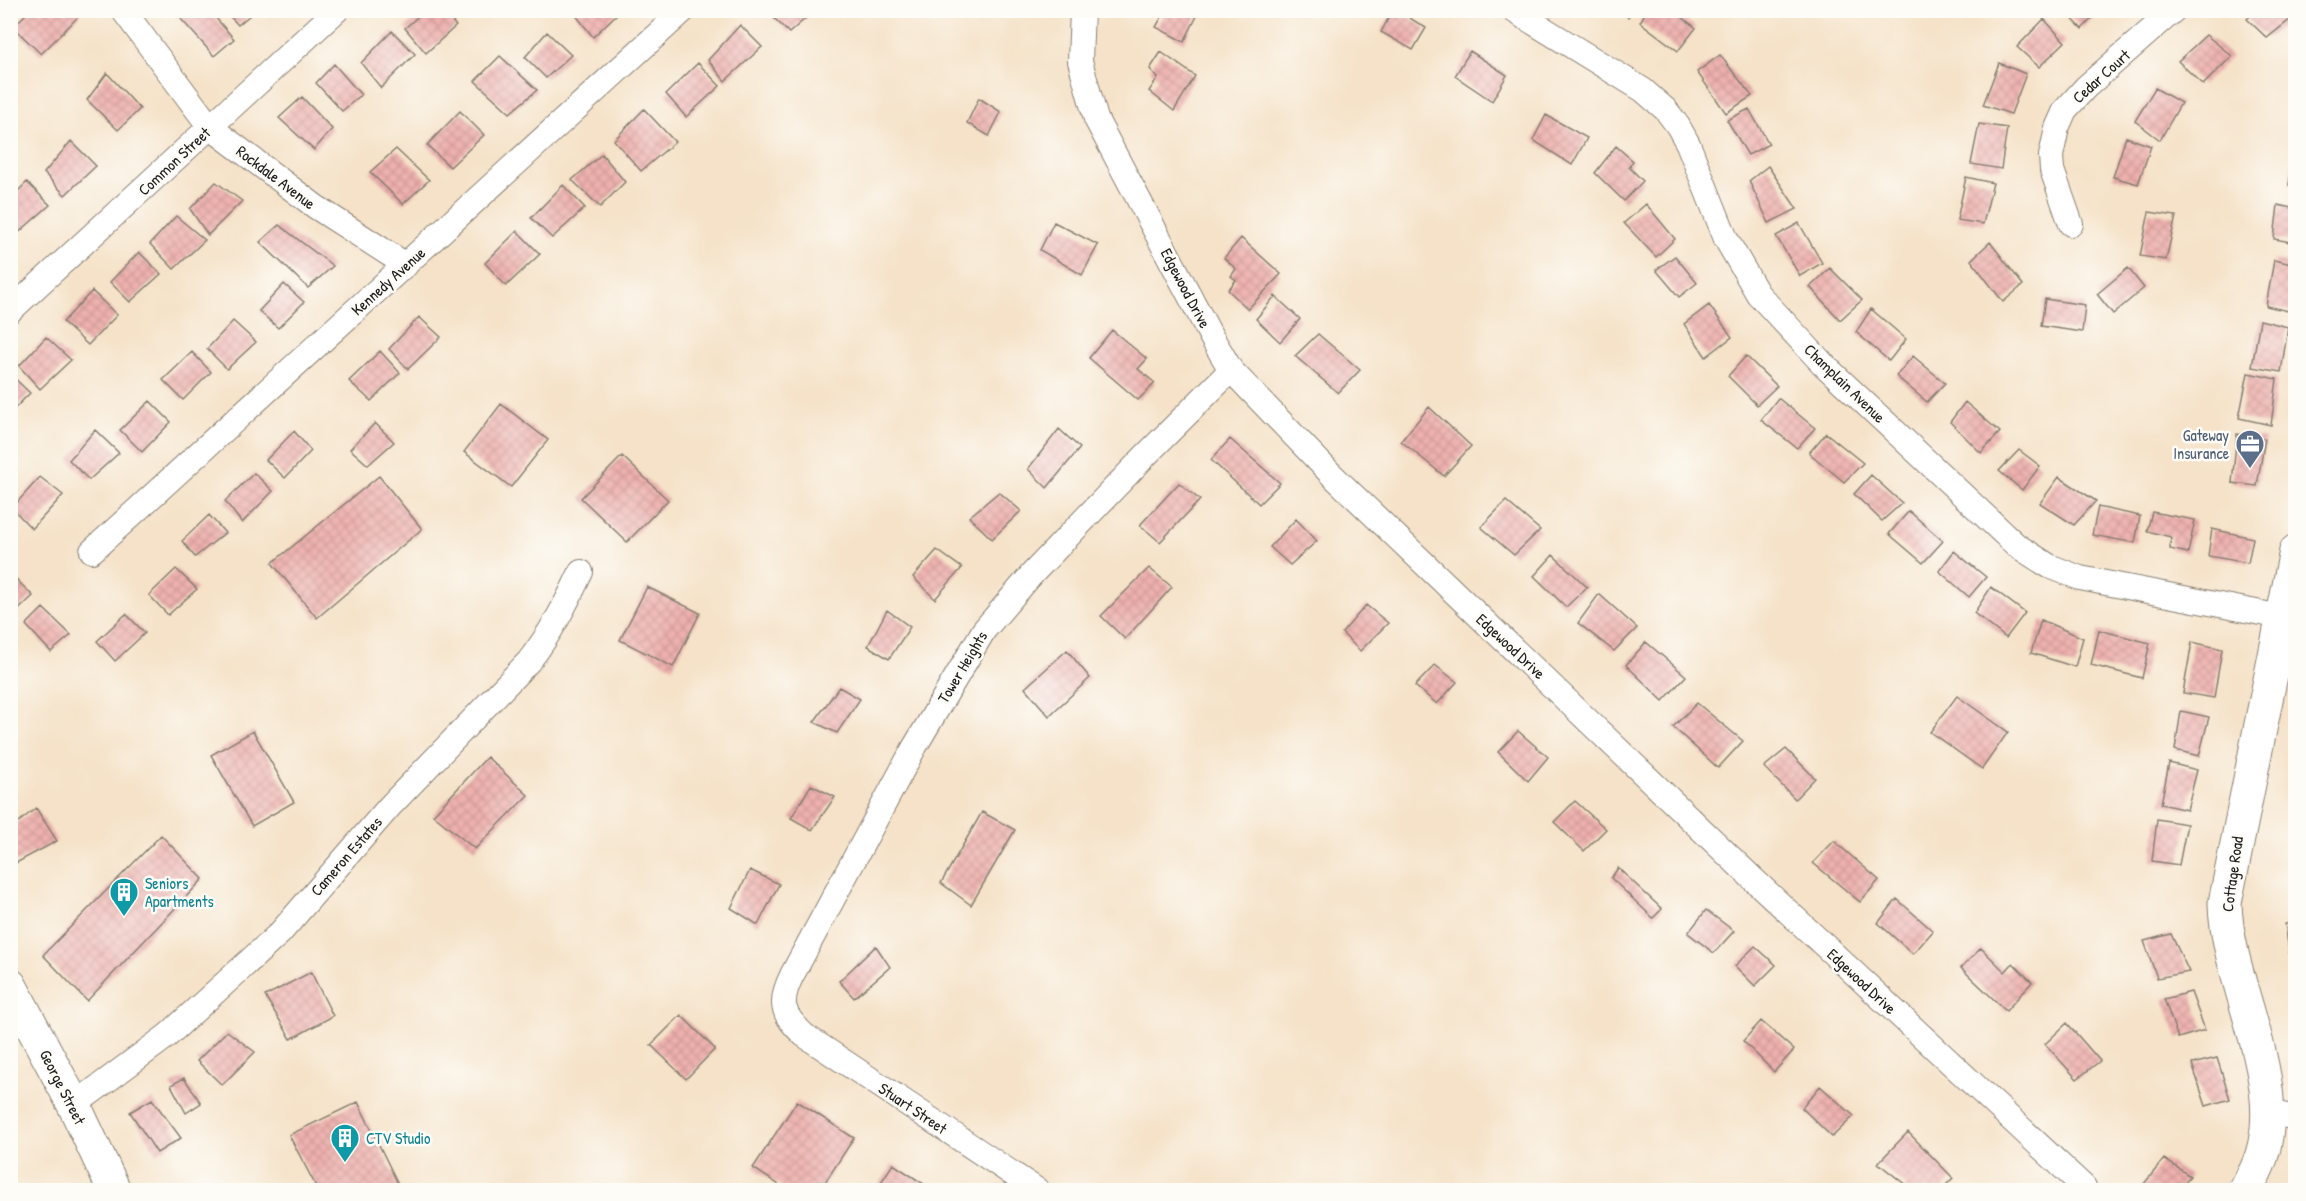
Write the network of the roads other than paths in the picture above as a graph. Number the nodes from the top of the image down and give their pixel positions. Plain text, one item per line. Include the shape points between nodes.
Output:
1 (123, 10) edge
2 (337, 10) edge
3 (684, 10) edge
4 (1082, 10) edge
5 (1513, 10) edge
6 (2174, 10) edge
7 (210, 127) junction
8 (2071, 224) dead end
9 (406, 265) junction
10 (10, 311) edge
11 (1231, 370) junction
12 (92, 551) dead end
13 (2295, 551) edge
14 (580, 572) dead end
15 (2282, 617) junction
16 (10, 985) edge
17 (791, 1022) joint
18 (74, 1105) junction
19 (2283, 1115) edge
20 (2084, 1187) dead end
21 (114, 1191) edge
22 (1037, 1191) edge
23 (2244, 1191) edge

1 - 7 street, Rockdale Avenue
2 - 7 street, Common Street
3 - 9 street, Kennedy Avenue
4 - 11 street, Edgewood Drive via 1080,61 1096,119
5 - 15 street, Champlain Avenue via 1642,90 1666,110 1688,144 1726,239 1758,294 1822,363 2016,545 2073,576
6 - 8 street, Cedar Court via 2065,110 2051,156
7 - 9 street, Rockdale Avenue via 316,207
7 - 10 street, Common Street
9 - 12 street, Kennedy Avenue
11 - 17 street, Tower Heights via 1057,548 984,630 914,748 788,983 783,1004
11 - 20 street, Edgewood Drive via 1331,474 1753,879
13 - 15 street, Cottage Road
14 - 18 street, Cameron Estates via 560,617 529,661 390,806 279,933 167,1036
15 - 19 street, Cottage Road via 2225,903 2228,941 2258,1046
16 - 18 street, George Street
17 - 22 street, Stuart Street via 804,1035
18 - 21 street, George Street
19 - 23 street, Cottage Road

